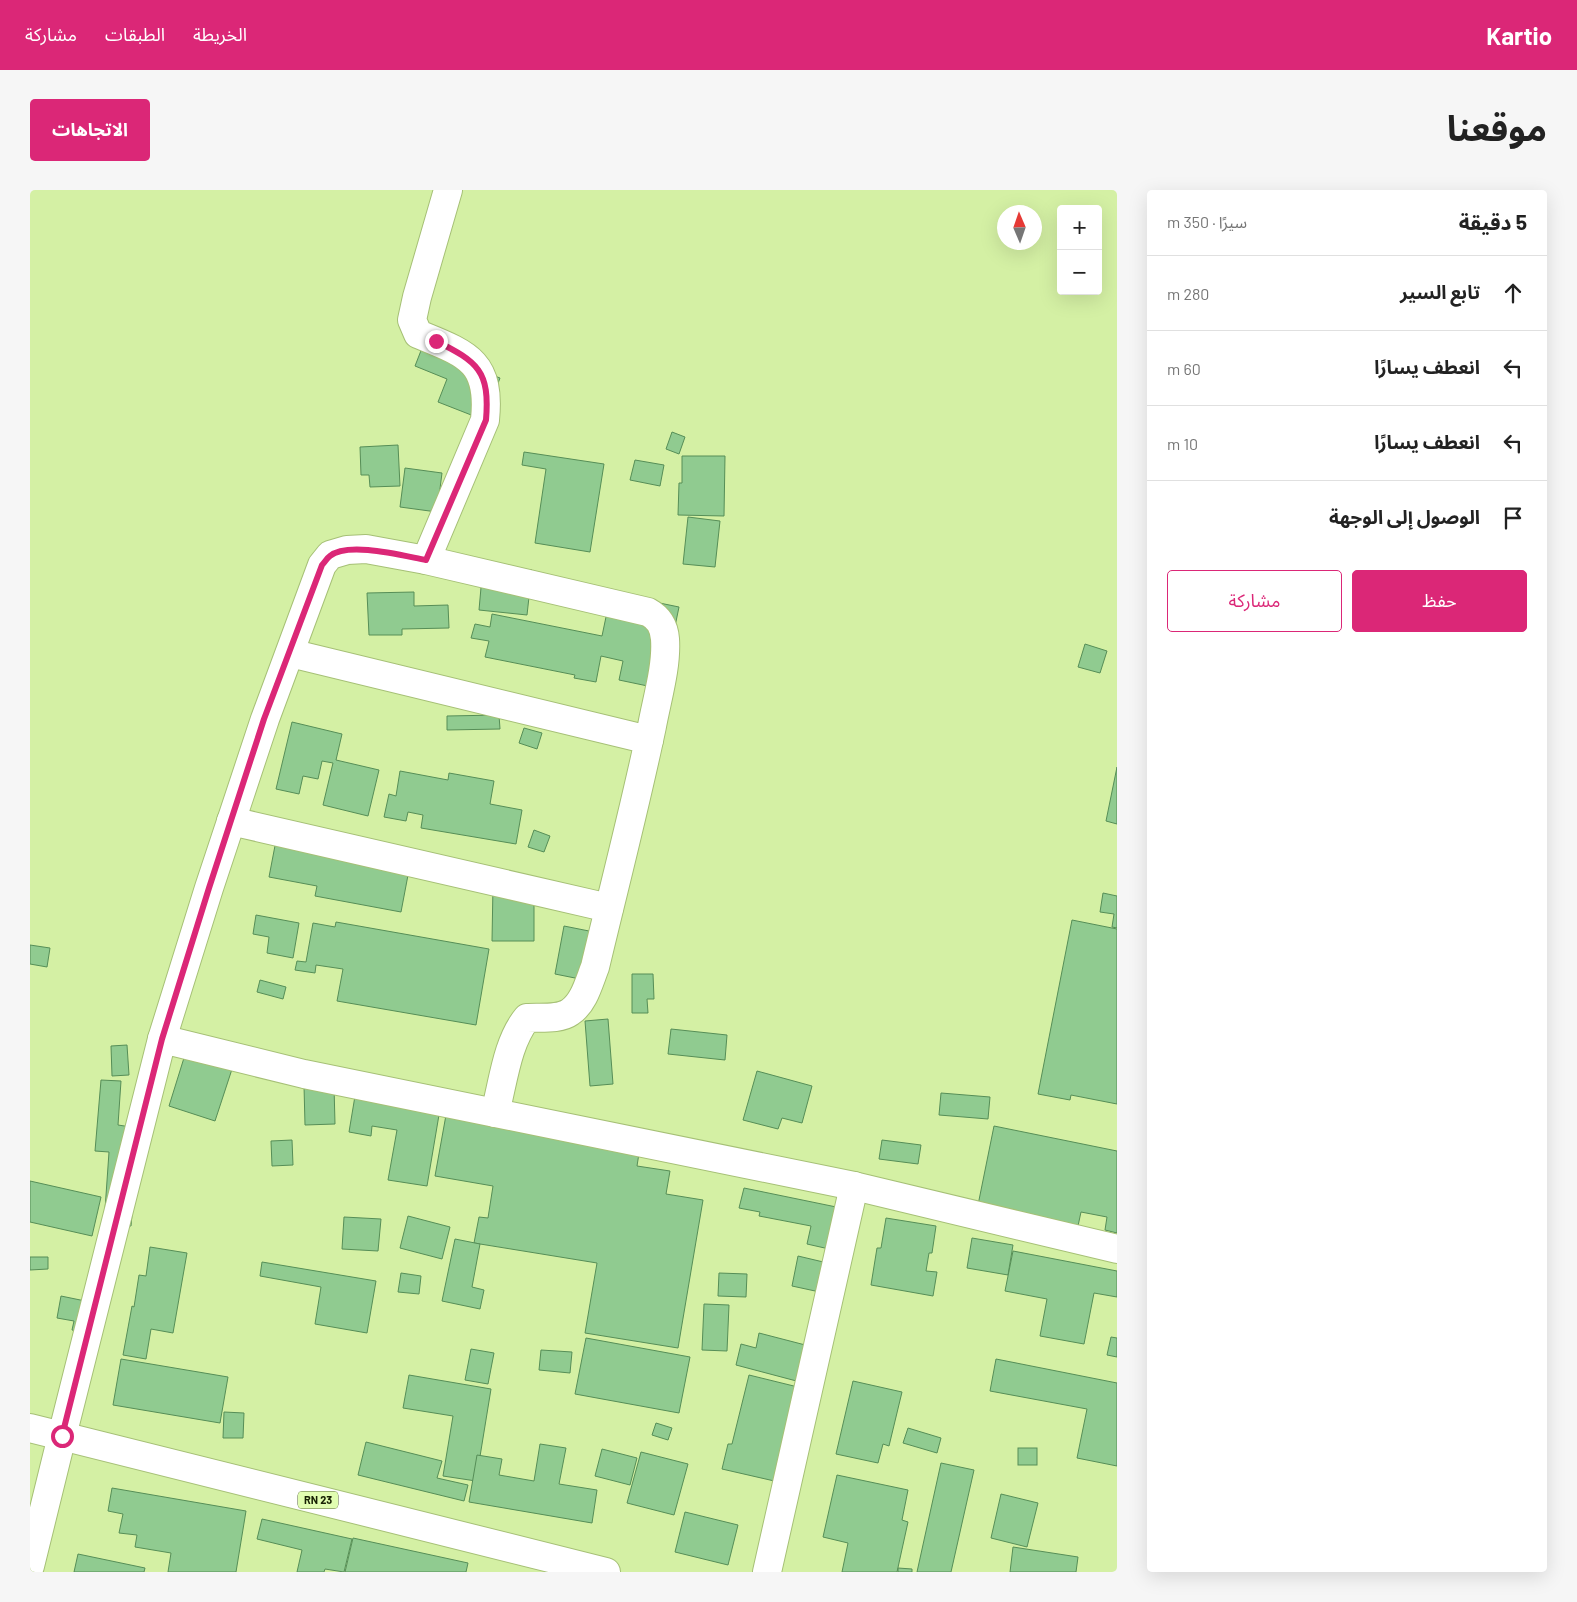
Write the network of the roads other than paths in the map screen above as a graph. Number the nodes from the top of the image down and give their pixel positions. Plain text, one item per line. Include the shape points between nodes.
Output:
1 (448, 190) edge
2 (426, 560) junction
3 (290, 652) junction
4 (649, 740) junction
5 (231, 821) junction
6 (609, 908) junction
7 (162, 1039) junction
8 (495, 1113) junction
9 (854, 1186) junction
10 (1117, 1249) edge
11 (30, 1428) edge
12 (62, 1436) junction
13 (30, 1566) edge
14 (606, 1572) edge
15 (767, 1572) edge

1 - 2 street via 412,320 418,334 476,364 484,382 486,420
2 - 3 street via 366,549 330,555 322,565
2 - 4 street via 648,612 657,617 663,625 665,639
3 - 4 street
3 - 5 street
4 - 6 street
5 - 6 street
5 - 7 street
6 - 8 street via 595,967 582,999 570,1013 527,1018 519,1027
7 - 8 street via 304,1074
7 - 12 street
8 - 9 street
9 - 10 street
9 - 15 street
11 - 12 street, RN 23
12 - 13 street
12 - 14 street, RN 23

